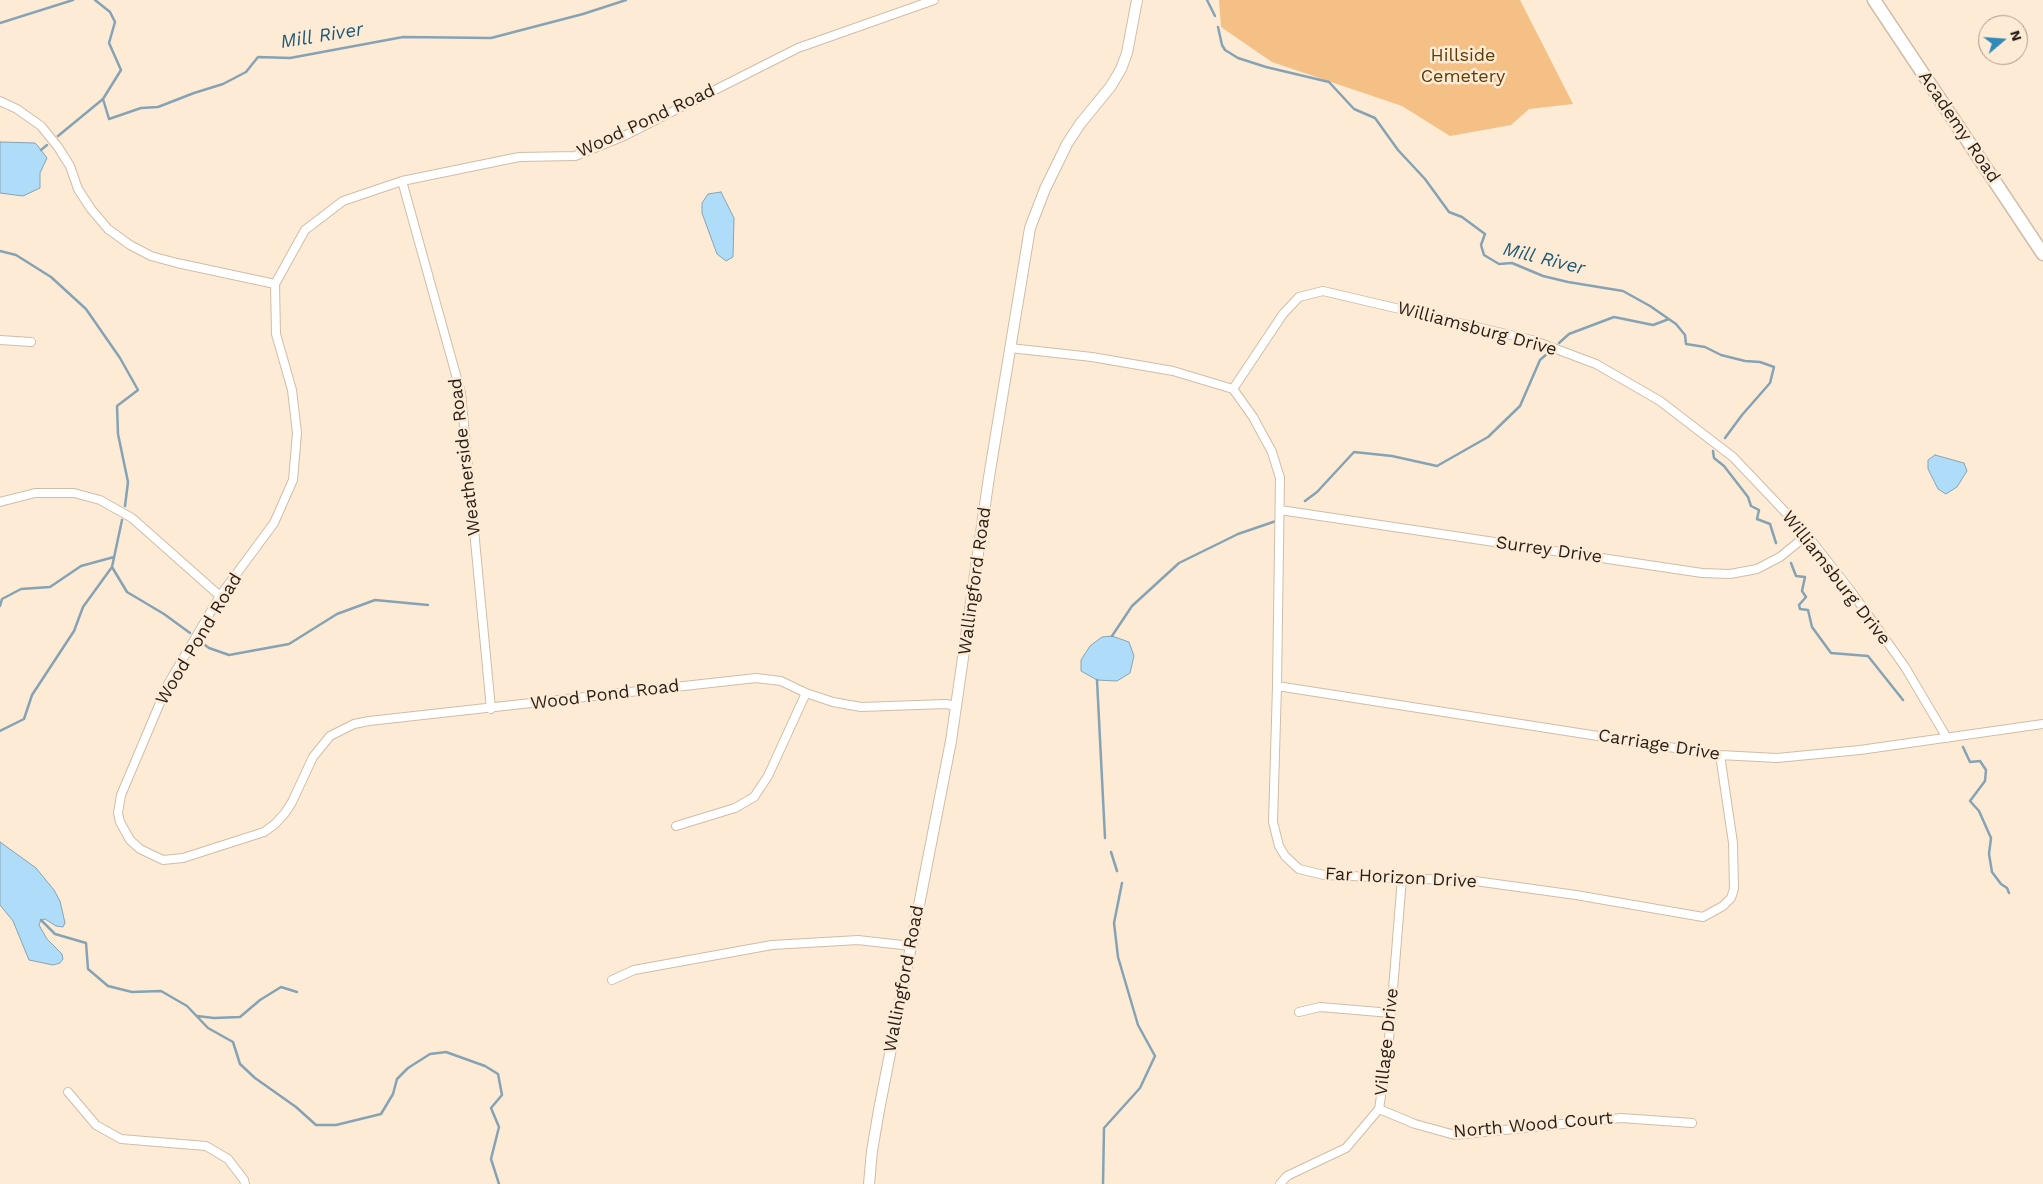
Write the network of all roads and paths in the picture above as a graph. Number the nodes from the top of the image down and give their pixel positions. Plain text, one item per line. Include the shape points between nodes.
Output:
1 (934, 0) edge
2 (1137, 0) edge
3 (1874, 0) edge
4 (0, 101) edge
5 (402, 181) junction
6 (2043, 254) edge
7 (275, 284) junction
8 (0, 340) edge
9 (31, 342) dead end
10 (1010, 348) junction
11 (1233, 389) junction
12 (0, 502) edge
13 (1280, 510) junction
14 (1807, 535) junction
15 (220, 596) junction
16 (1277, 686) junction
17 (806, 693) junction
18 (957, 706) junction
19 (491, 709) junction
20 (2043, 724) edge
21 (1946, 738) junction
22 (1720, 755) junction
23 (676, 826) dead end
24 (1402, 878) junction
25 (911, 946) junction
26 (612, 980) dead end
27 (1299, 1012) dead end
28 (1391, 1013) junction
29 (68, 1092) dead end
30 (1379, 1109) junction
31 (1692, 1123) dead end
32 (245, 1184) edge
33 (870, 1184) edge
34 (1280, 1184) edge

1 - 5 street, Wood Pond Road via 798,48 624,136 575,156 519,157
2 - 10 street, Wallingford Road via 1121,69 1112,86 1067,144 1033,217
3 - 6 main road, Academy Road
4 - 7 street via 41,126 70,166 91,209 108,229 130,246 177,263
5 - 7 street, Wood Pond Road via 343,201 305,230
5 - 19 street, Weatherside Road via 461,393
7 - 15 street, Wood Pond Road via 276,334 292,390 297,433 293,480 274,523
8 - 9 street
10 - 11 street via 1092,357 1173,371
10 - 18 street, Wallingford Road
11 - 13 street, Far Horizon Drive via 1272,452 1280,478
11 - 14 street, Williamsburg Drive via 1283,314 1299,297 1323,291 1532,340 1596,364 1660,400 1733,457
12 - 15 street via 35,493 74,493 100,500 132,518
13 - 14 street, Surrey Drive via 1702,573 1730,574 1757,570 1780,557
13 - 16 street, Far Horizon Drive
14 - 21 street, Williamsburg Drive via 1905,667
15 - 19 street, Wood Pond Road via 168,684 121,795 118,813 124,831 140,850 156,858 183,858 264,832 289,808 313,757 330,736 345,728 369,721
16 - 22 street, Carriage Drive
16 - 24 street, Far Horizon Drive via 1273,822 1276,841 1285,856 1299,869 1324,875
17 - 18 street, Wood Pond Road via 860,707
17 - 19 street, Wood Pond Road via 781,681 756,678
17 - 23 street via 768,776 754,796 735,808
18 - 25 street, Wallingford Road
20 - 21 street, Carriage Drive
21 - 22 street, Carriage Drive via 1777,758
22 - 24 street, Far Horizon Drive via 1733,843 1734,889 1724,906 1703,917 1475,881
24 - 28 street, Village Drive
25 - 26 street via 858,940 772,945 634,970
25 - 33 street, Wallingford Road via 874,1135
27 - 28 street via 1320,1006
28 - 30 street, Village Drive
29 - 32 street via 96,1124 121,1139 206,1146 228,1159
30 - 31 street, North Wood Court via 1415,1124 1455,1135 1620,1118
30 - 34 street, Village Drive via 1346,1148 1287,1176

